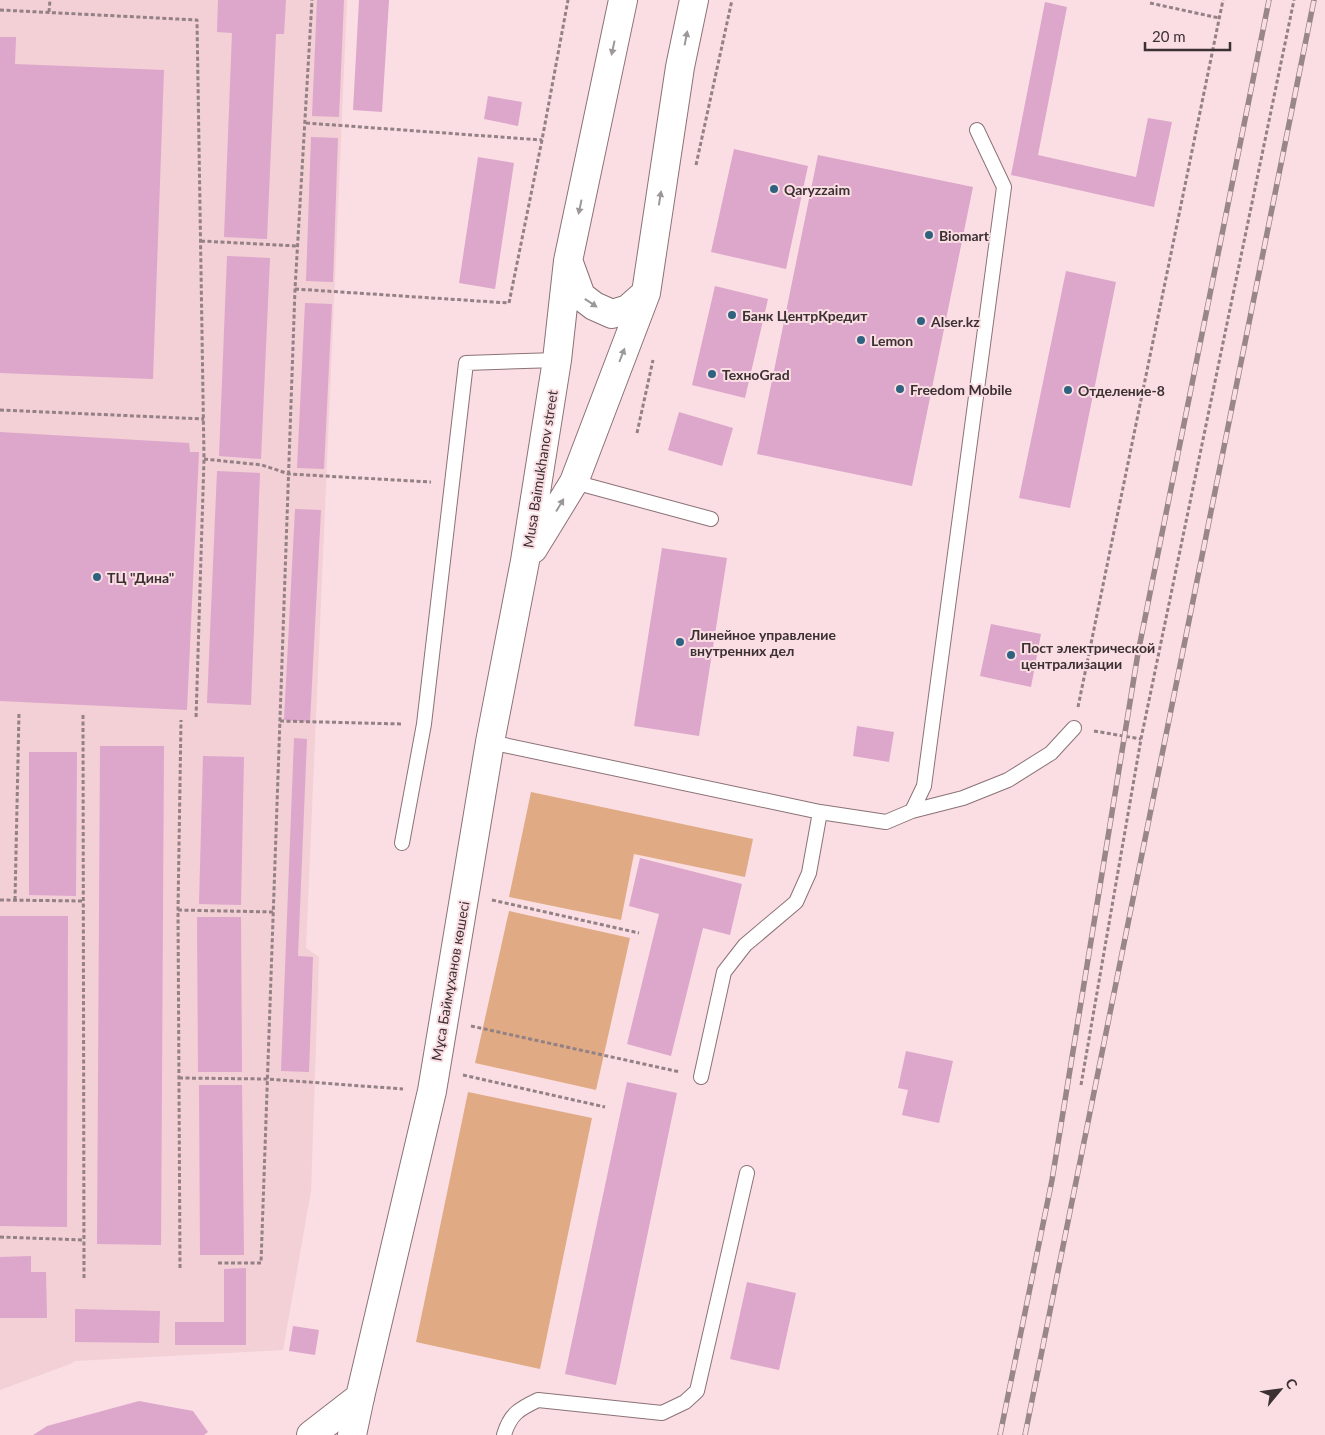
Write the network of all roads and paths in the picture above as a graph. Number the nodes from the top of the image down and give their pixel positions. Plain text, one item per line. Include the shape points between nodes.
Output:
1 (50, 0) edge
2 (312, 0) edge
3 (568, 0) edge
4 (623, 0) edge
5 (694, 0) edge
6 (1223, 0) edge
7 (1294, 0) edge
8 (1150, 4) dead end
9 (0, 10) edge
10 (49, 12) junction
11 (1219, 18) junction
12 (306, 123) junction
13 (977, 130) dead end
14 (542, 140) junction
15 (201, 241) junction
16 (298, 246) junction
17 (568, 261) junction
18 (295, 289) junction
19 (646, 293) junction
20 (557, 360) junction
21 (0, 410) edge
22 (204, 419) junction
23 (204, 459) junction
24 (289, 474) junction
25 (574, 482) junction
26 (452, 483) junction
27 (711, 519) dead end
28 (525, 561) junction
29 (20, 712) dead end
30 (83, 715) dead end
31 (196, 719) dead end
32 (181, 720) dead end
33 (280, 721) junction
34 (424, 724) junction
35 (1074, 728) junction
36 (1140, 739) junction
37 (490, 742) junction
38 (912, 811) junction
39 (820, 812) junction
40 (402, 843) dead end
41 (465, 894) junction
42 (0, 900) edge
43 (15, 900) junction
44 (84, 901) junction
45 (178, 910) junction
46 (273, 912) junction
47 (639, 933) dead end
48 (444, 1020) junction
49 (701, 1077) joint
50 (179, 1078) junction
51 (267, 1079) junction
52 (433, 1080) junction
53 (1081, 1085) dead end
54 (605, 1107) dead end
55 (748, 1173) dead end
56 (0, 1237) edge
57 (84, 1240) junction
58 (218, 1263) dead end
59 (180, 1268) dead end
60 (84, 1279) dead end
61 (360, 1397) junction
62 (311, 1435) edge
63 (352, 1435) edge
64 (504, 1435) edge

1 - 10 path
2 - 12 path
3 - 14 path
4 -> 17 main road, Musa Baimukhanov street
19 -> 5 main road, Musa Baimukhanov street via 680,67
6 - 11 path
7 - 36 path
8 - 11 path
9 - 10 path
10 - 15 path via 197,20
11 - 35 path
12 - 14 path
12 - 16 path
13 - 38 lane via 1004,187 924,786
14 - 18 path via 510,303
15 - 16 path
15 - 22 path
16 - 18 path
17 -> 19 main road via 582,296 612,314 628,309
17 - 20 main road, Musa Baimukhanov street
18 - 24 path
25 -> 19 main road, Musa Baimukhanov street
20 - 26 lane via 466,363
20 - 28 main road, Musa Baimukhanov street
21 - 22 path
22 - 23 path
23 - 24 path via 262,465
23 - 31 path
24 - 26 path
24 - 33 path
25 - 27 lane
28 -> 25 main road, Musa Baimukhanov street
26 - 34 lane
28 - 37 main road, Мұса Баймұханов көшесі
29 - 43 path
30 - 44 path
32 - 45 path
33 - 34 path
33 - 46 path
34 - 40 lane
35 - 36 path
35 - 38 lane via 1051,753 1008,780 963,798
36 - 53 path
37 - 39 lane
37 - 41 main road, Мұса Баймұханов көшесі
38 - 39 lane via 886,822
39 - 49 lane via 809,872 796,902 745,945 724,972
41 - 47 path
41 - 48 main road, Мұса Баймұханов көшесі
42 - 43 path
43 - 44 path
44 - 57 path
45 - 46 path
45 - 50 path
46 - 51 path
48 - 49 path
48 - 52 main road, Мұса Баймұханов көшесі
50 - 51 path
50 - 59 path
51 - 52 path
51 - 58 path via 261,1263
52 - 54 path
52 - 61 main road, Мұса Баймұханов көшесі
55 - 64 lane via 697,1391 685,1402 662,1413 538,1400 521,1408 508,1423
56 - 57 path
57 - 60 path
61 - 62 main road
61 - 63 main road

